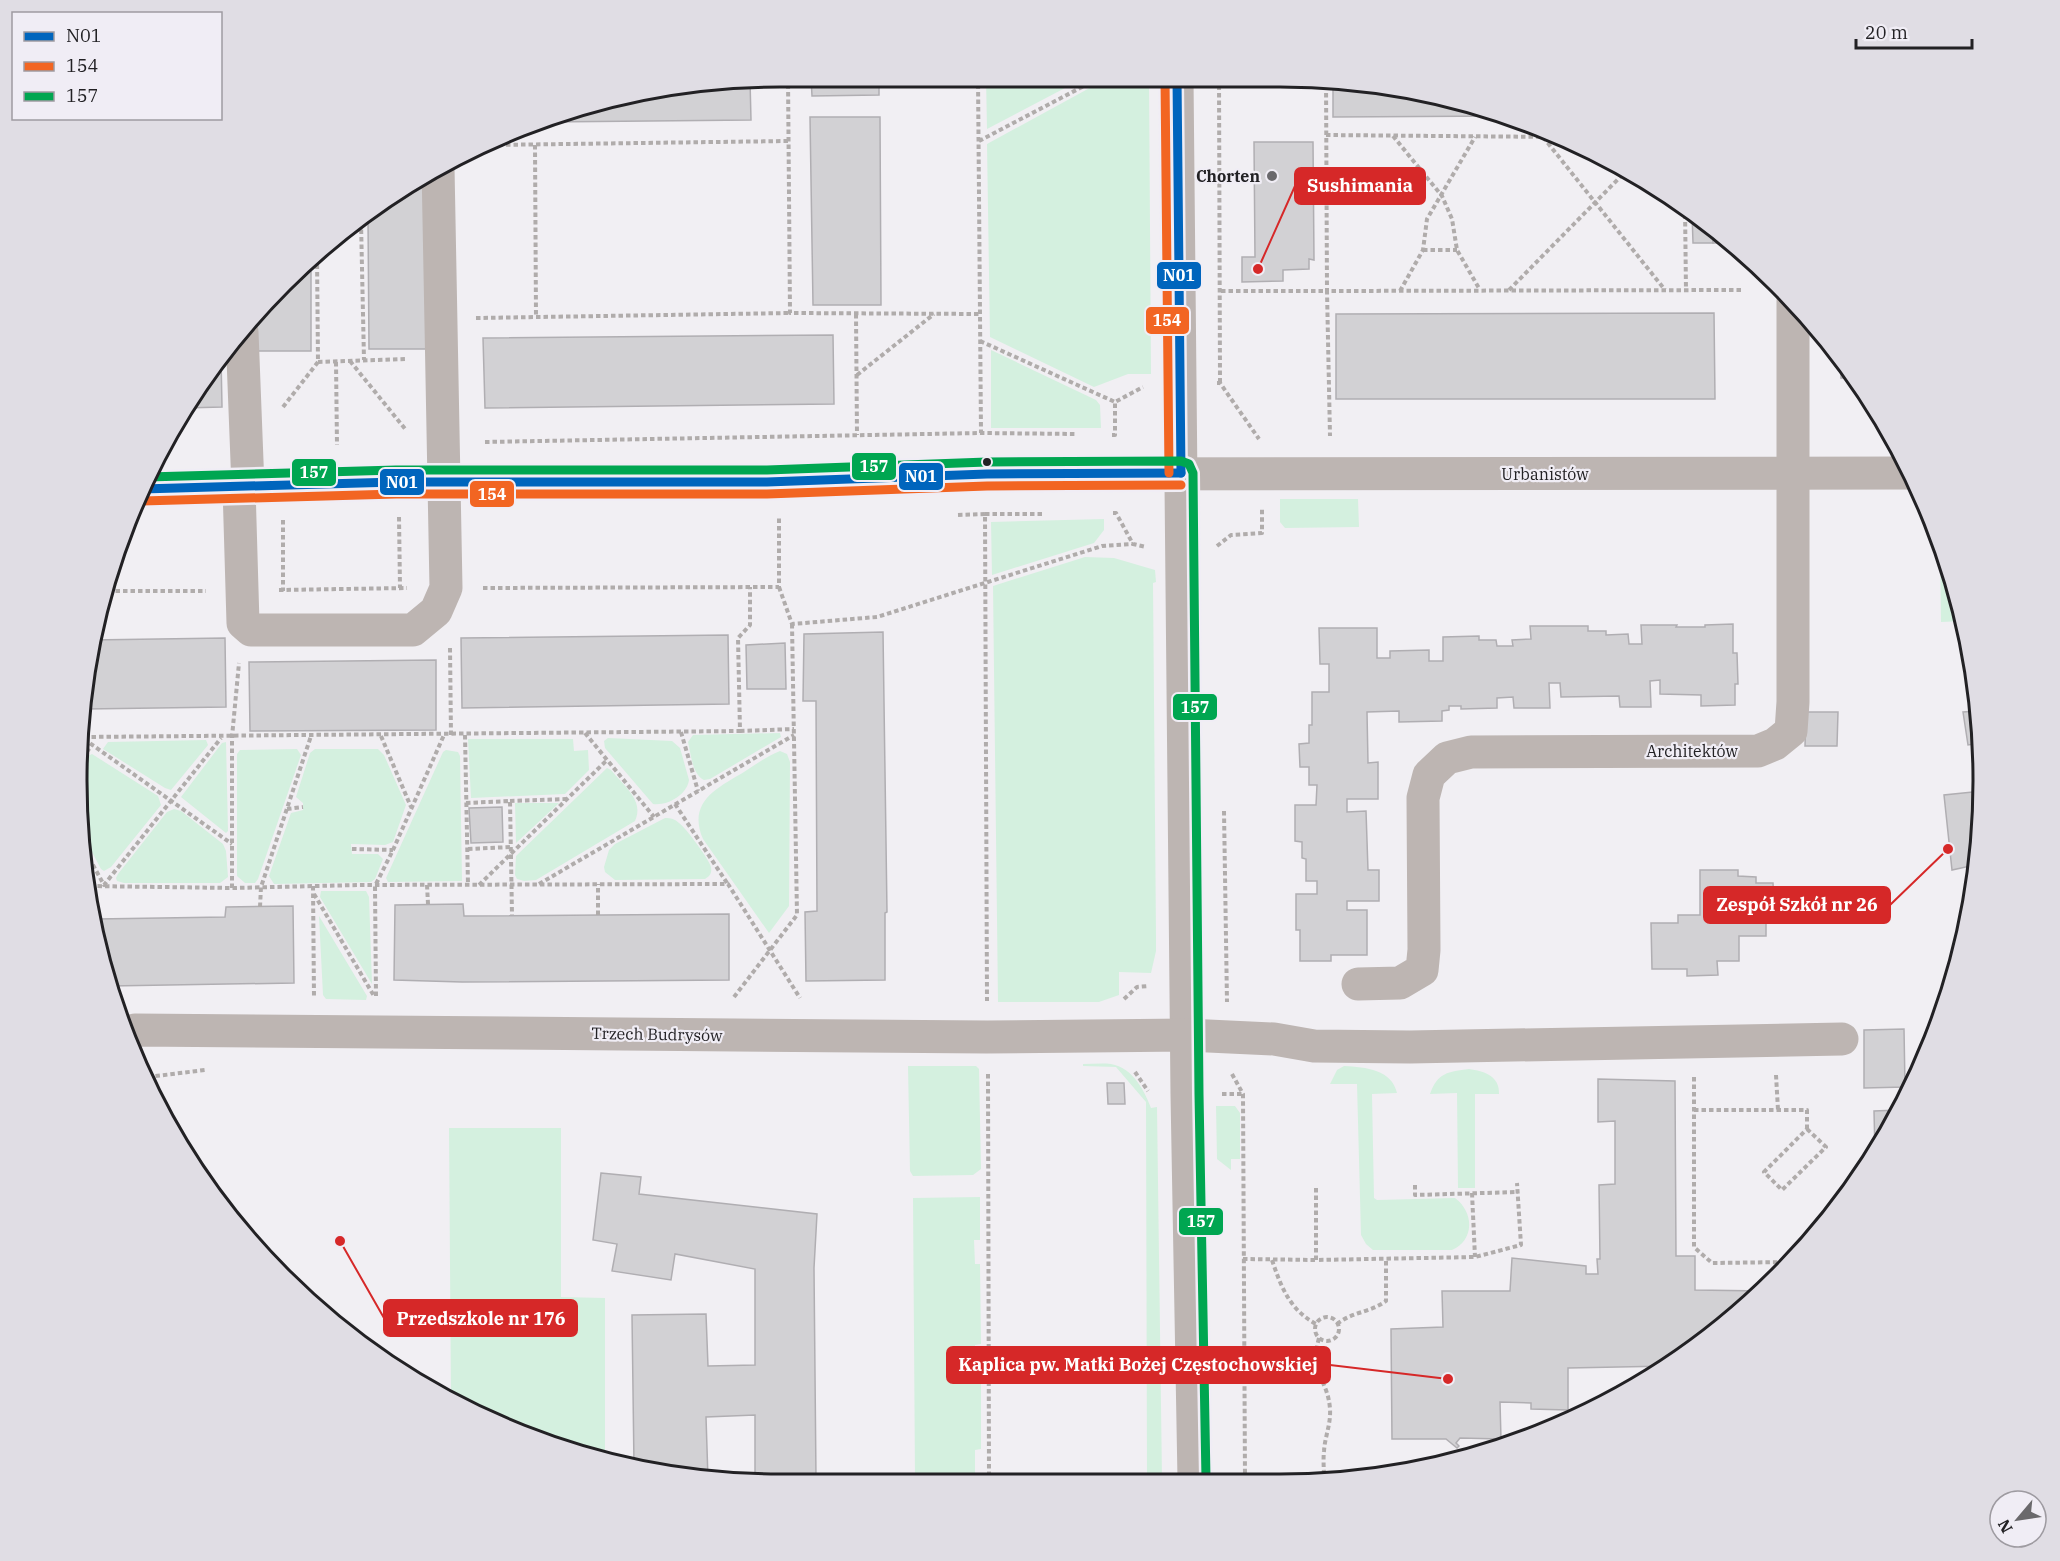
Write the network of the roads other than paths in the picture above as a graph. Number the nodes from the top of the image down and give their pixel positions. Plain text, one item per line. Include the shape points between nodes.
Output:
1 (1177, 87) edge
2 (438, 178) edge
3 (1793, 315) edge
4 (242, 343) edge
5 (1181, 473) junction
6 (1901, 473) edge
7 (1792, 474) junction
8 (445, 483) junction
9 (243, 487) junction
10 (152, 489) edge
11 (1358, 984) dead end
12 (134, 1030) edge
13 (1187, 1035) junction
14 (1842, 1039) dead end
15 (1194, 1474) edge

1 - 5 street
2 - 8 street
3 - 7 street, Architektów
4 - 9 street
5 - 7 street, Urbanistów
5 - 8 street, Urbanistów via 987,474 767,482
5 - 13 street
6 - 7 street, Urbanistów
7 - 11 street, Architektów via 1791,730 1775,744 1758,751 1470,752 1447,758 1429,774 1423,798 1422,970 1400,983
8 - 9 street, Urbanistów
8 - 9 street via 441,599 413,630 251,630 243,623
9 - 10 street, Urbanistów
12 - 13 street, Trzech Budrysów
13 - 14 street, Trzech Budrysów via 1274,1039 1314,1046 1410,1047
13 - 15 street

